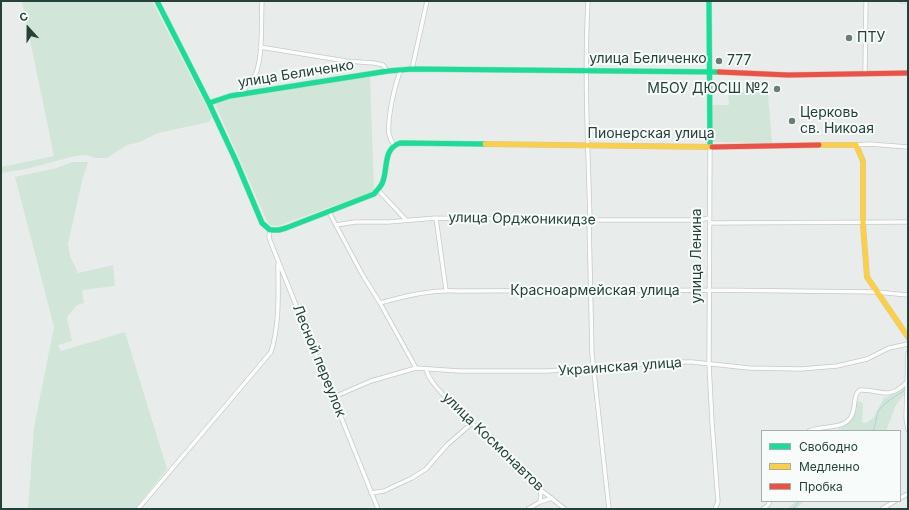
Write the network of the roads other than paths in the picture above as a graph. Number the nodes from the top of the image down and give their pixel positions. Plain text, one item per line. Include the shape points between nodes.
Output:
1 (157, 1) edge
2 (262, 1) edge
3 (427, 1) edge
4 (588, 1) edge
5 (710, 1) edge
6 (866, 1) edge
7 (902, 1) edge
8 (908, 1) edge
9 (260, 47) junction
10 (412, 69) junction
11 (401, 70) junction
12 (388, 71) junction
13 (587, 71) junction
14 (710, 72) junction
15 (865, 73) junction
16 (908, 73) edge
17 (240, 94) junction
18 (208, 102) junction
19 (394, 145) junction
20 (856, 145) junction
21 (588, 146) junction
22 (710, 147) junction
23 (908, 147) edge
24 (378, 190) junction
25 (329, 212) junction
26 (436, 218) junction
27 (710, 218) junction
28 (406, 220) junction
29 (590, 220) junction
30 (864, 221) junction
31 (908, 222) edge
32 (710, 223) junction
33 (336, 225) junction
34 (270, 230) junction
35 (278, 261) junction
36 (446, 290) junction
37 (709, 290) junction
38 (590, 291) junction
39 (876, 292) junction
40 (908, 295) edge
41 (380, 303) junction
42 (908, 337) edge
43 (908, 344) edge
44 (908, 353) edge
45 (710, 364) junction
46 (594, 367) junction
47 (416, 368) junction
48 (426, 369) junction
49 (906, 382) junction
50 (334, 397) junction
51 (471, 424) junction
52 (812, 430) edge
53 (908, 430) edge
54 (541, 490) junction
55 (371, 492) junction
56 (552, 498) junction
57 (540, 502) junction
58 (893, 502) edge
59 (138, 509) edge
60 (378, 509) edge
61 (528, 509) edge
62 (565, 509) edge
63 (608, 509) edge
64 (715, 509) edge
65 (882, 509) edge

1 - 18 street
2 - 9 street
3 - 10 street
4 - 13 street
5 - 14 street, улица Ленина
6 - 15 street
7 - 8 street
9 - 12 street, улица Беличенко via 374,63 383,65
9 - 17 street via 255,74
10 - 11 street, улица Беличенко
10 - 13 street, улица Беличенко
11 - 12 street, улица Беличенко
11 - 19 street via 394,90 389,127 390,140
12 - 17 street, улица Беличенко
13 - 14 street, улица Беличенко
13 - 21 street
14 - 15 street, улица Беличенко via 788,75
14 - 22 street, улица Ленина
15 - 16 street, улица Беличенко
17 - 18 street, улица Беличенко
18 - 34 street via 262,223
19 - 21 street, Пионерская улица via 400,142
19 - 24 street via 389,152
20 - 22 street, Пионерская улица
20 - 23 street, Пионерская улица
20 - 30 street via 862,161
21 - 22 street, Пионерская улица
21 - 29 street
22 - 27 street, улица Ленина
24 - 25 street via 369,197
24 - 28 street
25 - 33 street
25 - 34 street via 286,228
26 - 28 street, улица Орджоникидзе
26 - 29 street, улица Орджоникидзе
26 - 36 street
27 - 29 street, улица Орджоникидзе
27 - 32 street, улица Ленина
28 - 33 street, улица Орджоникидзе
29 - 38 street
30 - 31 street
30 - 32 street
30 - 39 street via 865,267 867,277
32 - 37 street, улица Ленина
33 - 41 street
34 - 35 street, Лесной переулок via 269,237
35 - 50 street, Лесной переулок
35 - 59 street via 278,318 271,352
36 - 38 street, Красноармейская улица
36 - 41 street, Красноармейская улица
37 - 38 street, Красноармейская улица
37 - 39 street, Красноармейская улица
37 - 45 street, улица Ленина
38 - 46 street
39 - 40 street, Красноармейская улица
39 - 42 street
41 - 47 street
43 - 45 street, Украинская улица via 889,348 867,359 837,366 776,369
44 - 49 street
45 - 46 street, Украинская улица via 675,362
45 - 64 street, улица Ленина via 718,502
46 - 48 street, Украинская улица via 548,371
46 - 63 street
47 - 48 street, Украинская улица
47 - 50 street, Украинская улица via 371,381
48 - 51 street, улица Космонавтов via 435,385
49 - 52 street via 899,390 890,393 860,390 856,393 853,412 846,423
49 - 53 street
50 - 55 street, Лесной переулок
51 - 54 street, улица Космонавтов
51 - 55 street via 447,445 426,469 384,491
54 - 56 street, улица Космонавтов
54 - 57 street
55 - 60 street, Лесной переулок
56 - 57 street
56 - 62 street, улица Космонавтов
57 - 61 street
58 - 65 street

